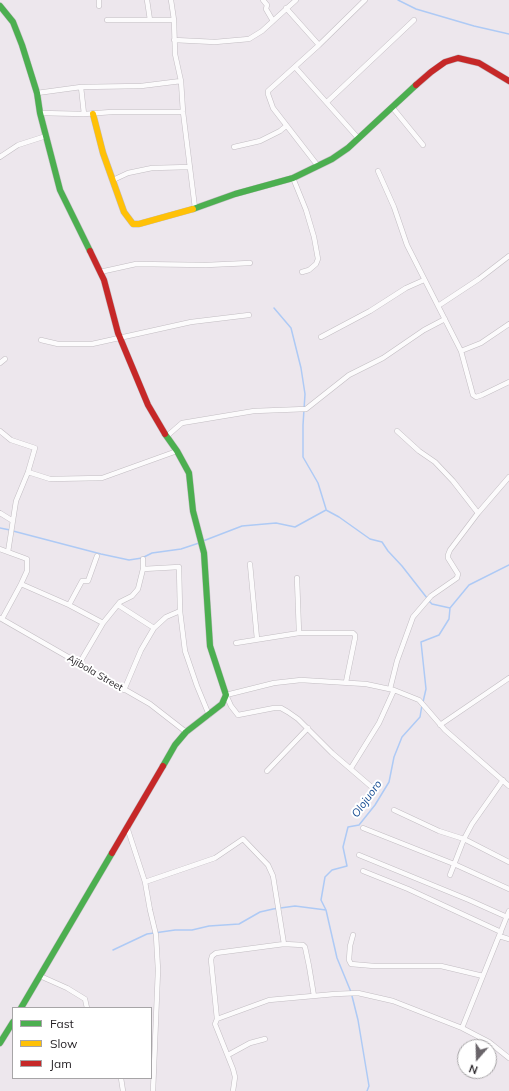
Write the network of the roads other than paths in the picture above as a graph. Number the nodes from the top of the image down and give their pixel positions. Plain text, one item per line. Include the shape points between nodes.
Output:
1 (99, 0) edge
2 (147, 0) edge
3 (171, 0) edge
4 (263, 0) edge
5 (296, 0) edge
6 (365, 0) edge
7 (0, 6) edge
8 (99, 6) dead end
9 (286, 8) junction
10 (107, 20) dead end
11 (150, 20) junction
12 (174, 20) junction
13 (414, 20) dead end
14 (273, 21) junction
15 (174, 40) junction
16 (319, 45) junction
17 (295, 67) junction
18 (181, 80) junction
19 (509, 81) edge
20 (81, 87) junction
21 (37, 92) junction
22 (327, 102) junction
23 (392, 107) junction
24 (183, 112) junction
25 (40, 113) junction
26 (84, 114) junction
27 (92, 114) junction
28 (286, 126) junction
29 (46, 136) junction
30 (358, 138) junction
31 (423, 145) dead end
32 (234, 147) dead end
33 (0, 157) edge
34 (318, 166) junction
35 (190, 167) junction
36 (378, 171) dead end
37 (293, 178) junction
38 (113, 180) junction
39 (195, 208) junction
40 (509, 256) edge
41 (250, 263) dead end
42 (100, 272) junction
43 (302, 272) dead end
44 (424, 280) junction
45 (438, 306) junction
46 (249, 315) dead end
47 (445, 319) junction
48 (509, 324) edge
49 (321, 337) dead end
50 (120, 338) junction
51 (40, 340) dead end
52 (461, 351) junction
53 (5, 359) dead end
54 (0, 363) edge
55 (509, 382) edge
56 (0, 431) edge
57 (397, 431) dead end
58 (167, 436) junction
59 (177, 451) junction
60 (28, 472) junction
61 (509, 477) edge
62 (0, 513) edge
63 (478, 513) junction
64 (13, 522) junction
65 (0, 549) edge
66 (8, 552) junction
67 (97, 556) dead end
68 (143, 559) dead end
69 (250, 564) dead end
70 (143, 569) junction
71 (297, 578) dead end
72 (21, 584) junction
73 (118, 605) junction
74 (69, 606) junction
75 (180, 611) junction
76 (1, 618) edge
77 (103, 623) junction
78 (154, 628) junction
79 (299, 633) junction
80 (257, 640) junction
81 (236, 643) dead end
82 (80, 664) junction
83 (509, 678) edge
84 (346, 682) junction
85 (392, 689) junction
86 (124, 690) junction
87 (226, 694) junction
88 (208, 715) junction
89 (440, 725) junction
90 (308, 728) junction
91 (186, 732) junction
92 (351, 768) junction
93 (267, 771) dead end
94 (503, 780) junction
95 (509, 786) edge
96 (374, 789) dead end
97 (394, 810) dead end
98 (128, 827) junction
99 (363, 828) dead end
100 (464, 840) junction
101 (358, 855) dead end
102 (509, 862) edge
103 (454, 864) junction
104 (364, 871) dead end
105 (450, 875) dead end
106 (145, 882) junction
107 (509, 889) edge
108 (509, 911) edge
109 (507, 917) junction
110 (500, 934) junction
111 (353, 935) dead end
112 (509, 939) edge
113 (284, 944) junction
114 (40, 976) junction
115 (483, 976) junction
116 (314, 996) junction
117 (22, 1007) edge
118 (87, 1007) edge
119 (217, 1019) junction
120 (12, 1024) edge
121 (462, 1028) junction
122 (265, 1039) dead end
123 (0, 1043) edge
124 (228, 1055) junction
125 (509, 1058) edge
126 (121, 1079) edge
127 (123, 1091) edge
128 (153, 1091) edge
129 (233, 1091) edge

1 - 8 street
2 - 11 street
3 - 12 street
4 - 14 street
5 - 9 street
6 - 16 street
7 - 21 street via 13,22
9 - 14 street
9 - 16 street
10 - 11 street
11 - 12 street
12 - 15 street
13 - 22 street
14 - 15 street via 262,31 240,40
15 - 18 street
16 - 17 street
17 - 22 street
17 - 28 street via 268,91 273,108
18 - 20 street via 141,86
18 - 24 street
19 - 23 street via 479,63 453,59 431,72
20 - 21 street
20 - 26 street
21 - 25 street
22 - 30 street
23 - 30 street
23 - 31 street
24 - 27 street
24 - 35 street
25 - 26 street
25 - 29 street
26 - 27 street
27 - 38 street
28 - 32 street via 260,141
28 - 34 street
29 - 33 street via 18,145
29 - 42 street via 60,190
30 - 34 street via 342,154
34 - 37 street
35 - 38 street via 152,168 128,173
35 - 39 street
36 - 44 street via 407,245
37 - 39 street
37 - 43 street via 306,210 318,259 309,270
38 - 39 street via 124,212 133,224
40 - 45 street
41 - 42 street via 136,264
42 - 50 street via 107,288
44 - 45 street
44 - 49 street
45 - 47 street
46 - 50 street via 190,322
47 - 52 street
47 - 58 street via 383,358 349,375 304,409 254,411 182,423
48 - 52 street via 481,343
50 - 51 street via 92,344 58,344
50 - 58 street via 148,405
52 - 55 street via 473,395 476,397
53 - 54 street
56 - 60 street via 11,440 35,448
57 - 63 street via 435,462
58 - 59 street
59 - 60 street via 102,478 50,479
59 - 87 street via 189,473 193,511 202,542 210,646
60 - 64 street via 18,496
61 - 63 street
62 - 64 street
63 - 85 street via 448,555 458,574 457,578 426,600 410,625 395,666
64 - 66 street
65 - 66 street
66 - 72 street via 27,559
67 - 74 street via 88,581 82,581
68 - 70 street
69 - 80 street
70 - 73 street via 138,589
70 - 75 street via 179,567
71 - 79 street
72 - 74 street
72 - 76 street
73 - 77 street
73 - 78 street
74 - 77 street
75 - 78 street via 166,617
75 - 88 street via 186,656
76 - 82 street, Ajibola Street
77 - 82 street
78 - 86 street via 141,650
79 - 80 street
79 - 84 street via 355,635
80 - 81 street
82 - 86 street, Ajibola Street
83 - 89 street
84 - 85 street
84 - 87 street via 287,680
85 - 89 street via 419,700
85 - 92 street via 378,723
86 - 91 street, Ajibola Street via 150,704
87 - 88 street via 222,704
87 - 90 street via 238,715 281,708
88 - 91 street
89 - 94 street
90 - 92 street
90 - 93 street
91 - 98 street
92 - 96 street
94 - 95 street
94 - 100 street via 476,816
97 - 100 street
98 - 106 street
98 - 114 street
99 - 103 street
100 - 102 street
100 - 103 street
101 - 109 street
103 - 105 street
103 - 107 street
104 - 110 street via 402,886
106 - 113 street via 215,858 244,839 268,866 273,876
106 - 128 street via 155,928 158,970
108 - 109 street
109 - 110 street
110 - 112 street
110 - 115 street
111 - 115 street via 349,960 351,964 441,966
113 - 116 street via 305,947
113 - 119 street via 216,953 212,956 210,960
114 - 117 street
114 - 118 street via 85,999
115 - 121 street
116 - 119 street via 270,1000
116 - 121 street via 358,993 393,1001
119 - 124 street via 215,1024
120 - 123 street
121 - 125 street via 489,1042
122 - 124 street via 250,1043
124 - 129 street via 235,1077
126 - 127 street

